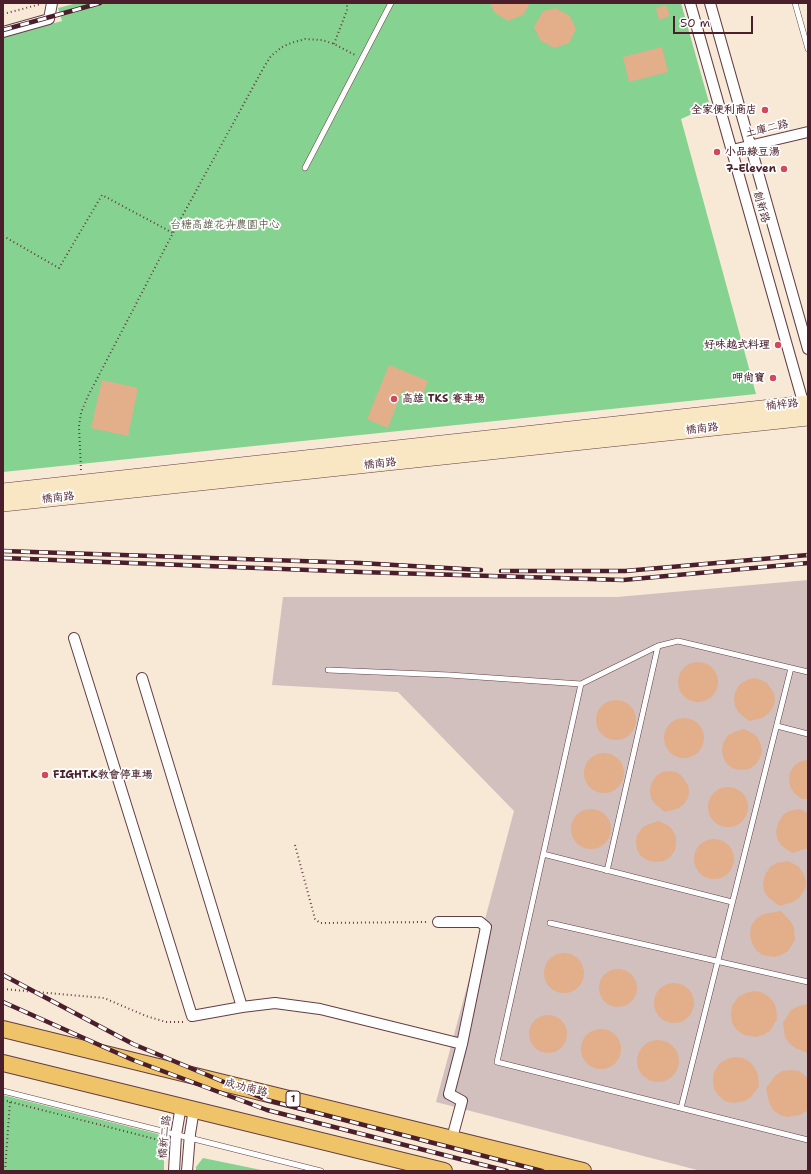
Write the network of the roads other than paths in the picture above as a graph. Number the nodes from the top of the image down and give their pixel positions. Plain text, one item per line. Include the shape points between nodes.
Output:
1 (52, 3) edge
2 (391, 3) edge
3 (690, 3) edge
4 (710, 3) edge
5 (795, 3) edge
6 (3, 32) edge
7 (808, 49) edge
8 (808, 132) edge
9 (750, 146) junction
10 (732, 150) junction
11 (305, 168) dead end
12 (808, 349) edge
13 (806, 403) edge
14 (756, 408) joint
15 (808, 418) edge
16 (757, 424) joint
17 (3, 491) edge
18 (3, 504) edge
19 (74, 638) dead end
20 (658, 646) junction
21 (791, 668) junction
22 (328, 670) dead end
23 (808, 672) edge
24 (142, 678) dead end
25 (581, 684) junction
26 (777, 726) junction
27 (808, 734) edge
28 (543, 854) junction
29 (607, 871) junction
30 (732, 902) junction
31 (438, 922) road end
32 (550, 923) dead end
33 (718, 961) junction
34 (808, 982) edge
35 (242, 1007) junction
36 (3, 1029) edge
37 (462, 1044) junction
38 (3, 1063) edge
39 (3, 1091) edge
40 (187, 1108) junction
41 (681, 1108) junction
42 (189, 1138) junction
43 (452, 1138) junction
44 (176, 1139) junction
45 (808, 1140) edge
46 (174, 1171) edge
47 (187, 1171) edge
48 (321, 1171) edge
49 (444, 1171) edge
50 (583, 1171) edge

1 - 6 street via 49,19
2 - 11 lane
3 - 10 street, 創新路
4 - 9 street, 創新路
5 - 7 lane
8 - 9 street, 土庫二路
9 - 10 street, 土庫二路
9 - 12 street, 創新路
10 - 13 street, 創新路
13 - 14 street, 楠梓路
13 - 15 street, 創新路
14 - 17 street, 橋南路
15 - 16 street, 楠梓路
16 - 18 street, 橋南路
19 - 35 street via 192,1016
20 - 21 lane via 678,641
20 - 25 lane
20 - 29 lane
21 - 23 lane
21 - 26 lane
22 - 25 lane
24 - 35 street
25 - 28 lane
26 - 27 lane
26 - 30 lane
28 - 29 lane
28 - 41 lane via 497,1062
29 - 30 lane
30 - 33 lane
31 - 37 street via 480,922 486,927
32 - 33 lane
33 - 34 lane
33 - 41 lane
35 - 37 street via 275,1003 320,1009
36 - 43 main road, 成功南路 / 1
37 - 43 street via 449,1094 462,1100
38 - 40 main road
39 - 44 lane
40 - 42 street
40 - 44 street, 橋新二路
40 - 49 main road
41 - 45 lane
42 - 44 lane
42 - 47 street
42 - 48 lane
43 - 50 main road, 成功南路 / 1
44 - 46 street, 橋新二路

